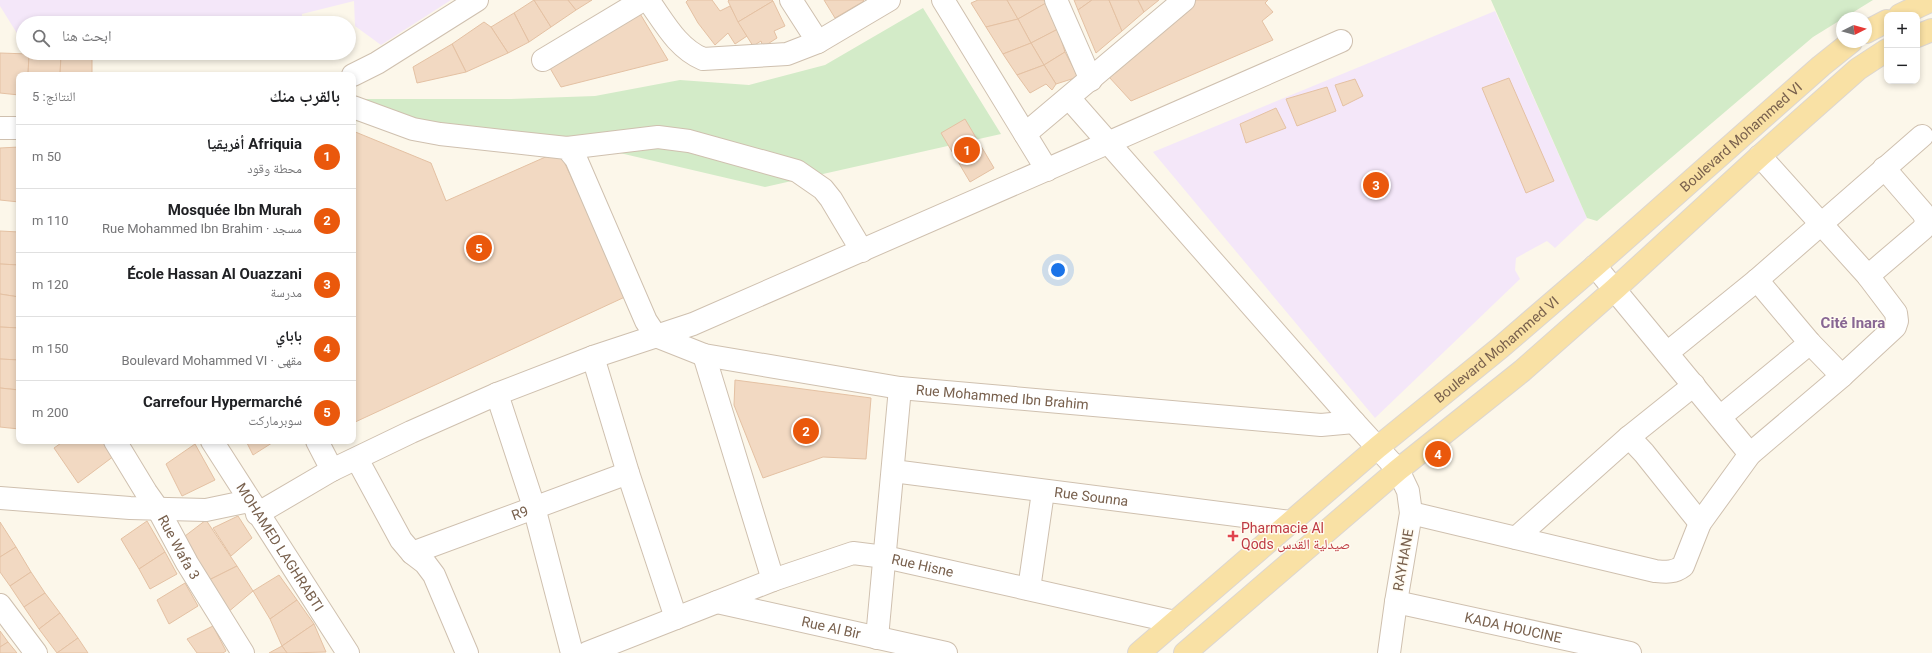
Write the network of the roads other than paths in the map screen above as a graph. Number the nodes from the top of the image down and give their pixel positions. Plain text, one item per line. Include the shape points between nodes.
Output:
1 (477, 0) edge
2 (643, 0) edge
3 (648, 0) edge
4 (791, 0) edge
5 (889, 0) edge
6 (943, 0) edge
7 (1056, 0) edge
8 (1184, 0) edge
9 (1932, 0) edge
10 (1906, 12) edge
11 (1884, 23) edge
12 (1872, 29) edge
13 (1932, 30) edge
14 (1920, 35) edge
15 (1341, 41) dead end
16 (818, 42) junction
17 (1844, 48) edge
18 (1884, 52) edge
19 (543, 60) dead end
20 (356, 74) edge
21 (1090, 80) junction
22 (1069, 98) junction
23 (356, 108) edge
24 (0, 128) edge
25 (16, 128) edge
26 (1025, 134) junction
27 (1922, 136) dead end
28 (1108, 143) junction
29 (567, 148) junction
30 (1760, 156) junction
31 (1884, 168) junction
32 (1047, 170) junction
33 (1821, 224) junction
34 (862, 251) junction
35 (1595, 266) junction
36 (1868, 276) junction
37 (1757, 280) junction
38 (1615, 290) junction
39 (656, 336) junction
40 (1810, 343) junction
41 (1667, 352) junction
42 (704, 355) junction
43 (593, 357) junction
44 (1842, 376) junction
45 (1694, 385) junction
46 (900, 388) junction
47 (497, 394) junction
48 (1720, 417) junction
49 (1354, 422) junction
50 (1629, 436) junction
51 (117, 444) edge
52 (214, 444) edge
53 (319, 444) edge
54 (1378, 447) junction
55 (1750, 454) junction
56 (357, 459) junction
57 (332, 470) junction
58 (1398, 470) junction
59 (893, 471) junction
60 (628, 474) junction
61 (1043, 492) junction
62 (0, 498) edge
63 (534, 507) junction
64 (158, 508) junction
65 (253, 508) junction
66 (1411, 513) junction
67 (1290, 522) junction
68 (1700, 523) junction
69 (1516, 538) junction
70 (412, 553) junction
71 (885, 558) junction
72 (773, 580) junction
73 (1029, 589) junction
74 (717, 602) junction
75 (1396, 602) junction
76 (0, 605) edge
77 (676, 618) junction
78 (1175, 622) junction
79 (877, 638) junction
80 (596, 650) edge
81 (36, 653) edge
82 (243, 653) edge
83 (348, 653) edge
84 (467, 653) edge
85 (572, 653) edge
86 (631, 653) edge
87 (946, 653) edge
88 (1139, 653) edge
89 (1184, 653) edge
90 (1389, 653) edge
91 (1630, 653) edge

1 - 20 street
2 - 19 street
3 - 16 street via 682,46 703,59 787,54
4 - 16 street
5 - 16 street
6 - 26 street
7 - 21 street
8 - 21 street
9 - 10 main road
11 - 12 main road
13 - 14 main road
15 - 28 street
17 - 35 main road, Boulevard Mohammed VI via 1754,124
18 - 30 main road, Boulevard Mohammed VI via 1858,69
21 - 22 street
22 - 26 street
22 - 28 street, RAYHANE
23 - 29 street via 413,130
24 - 25 street
26 - 32 street
27 - 31 street
28 - 32 street
28 - 49 street, RAYHANE
29 - 34 street via 658,137 689,141 797,171 823,189
29 - 39 street via 576,159 646,321
30 - 33 street
30 - 38 main road, Boulevard Mohammed VI
31 - 33 street
31 - 36 street via 1923,213 1926,221 1923,229
32 - 34 street
33 - 36 street
33 - 37 street
34 - 39 street via 693,324
35 - 38 street
35 - 54 main road, Boulevard Mohammed VI
36 - 44 street via 1896,313 1897,321 1895,327
37 - 40 street
37 - 41 street
38 - 41 street
38 - 58 main road, Boulevard Mohammed VI via 1522,371
39 - 42 street, Rue Mohammed Ibn Brahim
39 - 43 street
40 - 44 street
40 - 48 street
41 - 45 street
42 - 46 street, Rue Mohammed Ibn Brahim
42 - 72 street
43 - 47 street
43 - 60 street
44 - 55 street
45 - 48 street
45 - 50 street
46 - 49 street, Rue Mohammed Ibn Brahim via 1321,425
46 - 59 street
47 - 56 street
47 - 63 street
48 - 55 street
49 - 54 street, RAYHANE
50 - 68 street
50 - 69 street
51 - 64 street, Rue Wafa 3
52 - 65 street, MOHAMED LAGHRABTI
53 - 57 street
54 - 58 street, RAYHANE
54 - 67 main road, Boulevard Mohammed VI
55 - 68 street
56 - 57 street
56 - 70 street via 388,520 400,540
57 - 65 street
58 - 66 street, RAYHANE via 1408,491
58 - 89 main road, Boulevard Mohammed VI
59 - 61 street, Rue Sounna
59 - 71 street
60 - 63 street, R9
60 - 77 street
61 - 67 street, Rue Sounna
61 - 73 street
62 - 64 street
63 - 70 street, R9
63 - 85 street
64 - 65 street
64 - 82 street, Rue Wafa 3 via 187,563
65 - 83 street, MOHAMED LAGHRABTI
66 - 69 street
66 - 75 street, RAYHANE
67 - 78 main road, Boulevard Mohammed VI
68 - 69 street via 1683,566 1669,572 1655,572
70 - 84 street via 425,563 434,575
71 - 72 street, Rue Hisne via 853,553
71 - 73 street, Rue Hisne
71 - 79 street
72 - 74 street, Rue Hisne
73 - 78 street, Rue Hisne
74 - 77 street, Rue Hisne
74 - 79 street, Rue Al Bir
75 - 90 street, RAYHANE
75 - 91 street, KADA HOUCINE
76 - 81 street
77 - 80 street
78 - 88 main road, Boulevard Mohammed VI
79 - 87 street, Rue Al Bir
80 - 86 street

